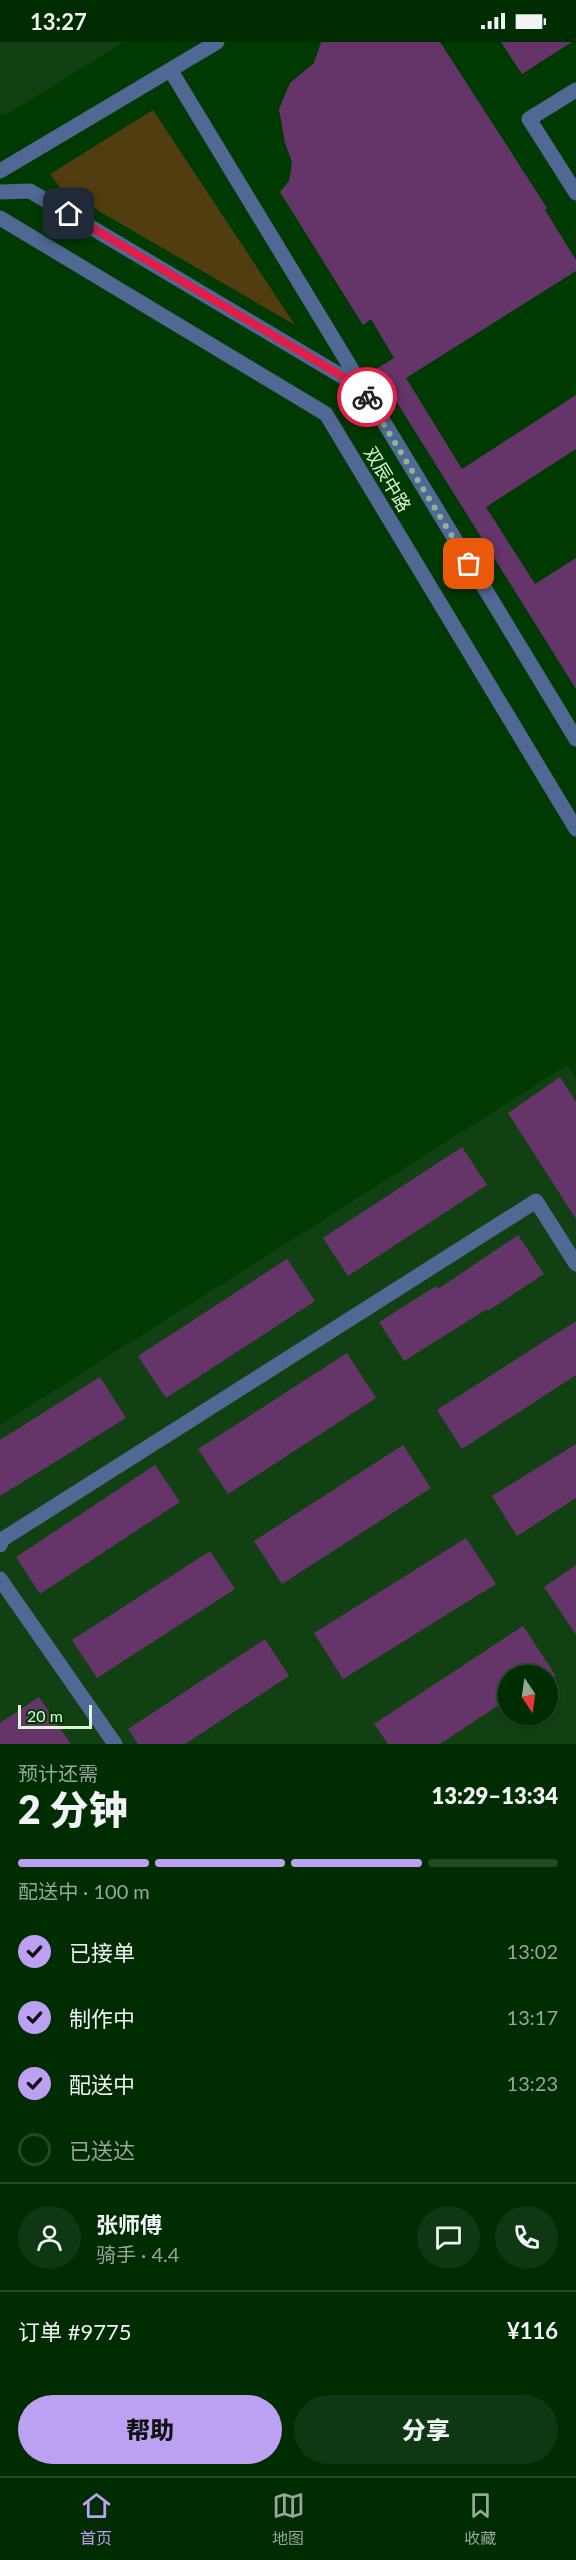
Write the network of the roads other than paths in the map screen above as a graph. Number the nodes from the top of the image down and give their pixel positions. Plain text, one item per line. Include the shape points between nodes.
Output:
1 (217, 42) edge
2 (171, 71) junction
3 (576, 90) edge
4 (0, 171) edge
5 (0, 192) edge
6 (576, 193) edge
7 (0, 218) edge
8 (362, 388) junction
9 (576, 739) edge
10 (576, 829) edge
11 (576, 1264) edge
12 (0, 1545) edge
13 (0, 1579) edge
14 (115, 1744) edge

1 - 2 street
2 - 4 street
2 - 8 street
3 - 6 street via 530,119
5 - 8 street via 30,191
7 - 10 street, 双辰中路 via 326,414
8 - 9 street
11 - 12 street via 536,1201 3,1539
13 - 14 street

